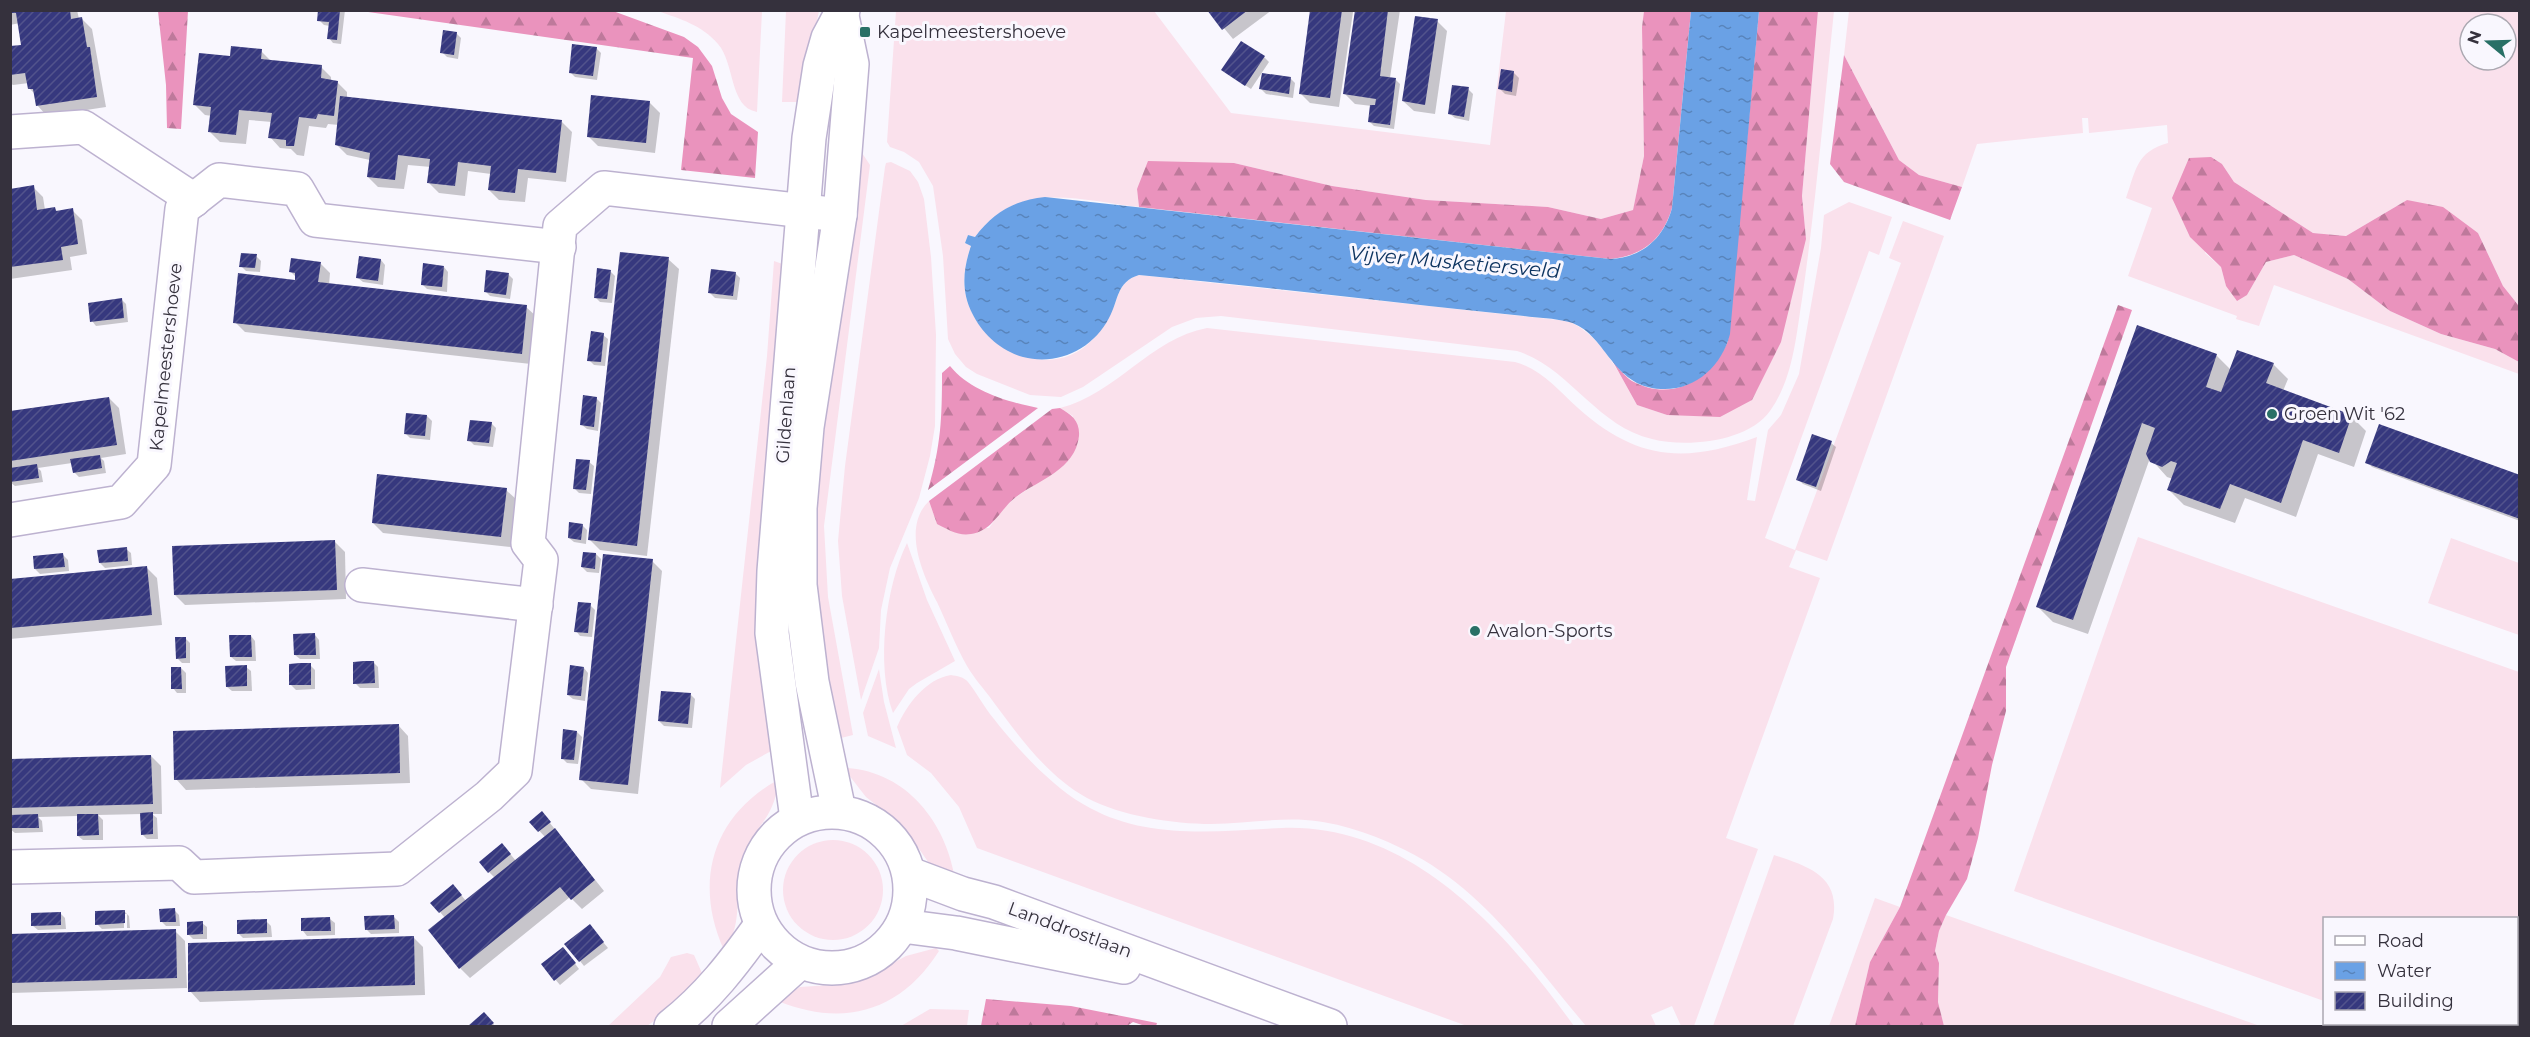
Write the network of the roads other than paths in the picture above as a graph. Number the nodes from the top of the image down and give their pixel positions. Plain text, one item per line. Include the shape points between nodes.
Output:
1 (843, 13) edge
2 (10, 132) edge
3 (194, 200) junction
4 (802, 210) junction
5 (840, 214) junction
6 (558, 247) junction
7 (10, 520) edge
8 (362, 585) dead end
9 (536, 605) junction
10 (839, 811) junction
11 (798, 819) junction
12 (10, 867) edge
13 (910, 874) junction
14 (761, 925) junction
15 (902, 926) junction
16 (800, 962) junction
17 (1229, 989) junction
18 (671, 1026) edge
19 (729, 1026) edge
20 (1330, 1026) edge

1 - 4 street, Gildenlaan via 828,38 820,66
1 - 5 street, Gildenlaan via 852,64
2 - 3 street via 83,127
3 - 6 street, Kapelmeestershoeve via 219,180 297,189 315,220
3 - 7 street, Kapelmeestershoeve via 182,209 154,465 121,502
4 - 5 street
4 - 6 street via 604,188 560,226
4 - 11 street, Gildenlaan via 772,633
5 - 10 street, Gildenlaan via 807,427 800,519 800,585 812,682
6 - 9 street via 528,543 541,560
8 - 9 street
9 - 12 street via 515,771 397,869 194,878 178,863
10 - 11 street via 818,812
10 - 13 street via 877,824 892,838
11 - 14 street via 780,830 757,864 753,884
13 - 15 street via 910,901
13 - 17 street, Landdrostlaan
14 - 16 street via 777,947
14 - 18 street via 721,980
15 - 16 street via 888,945 869,959 847,967 823,968
15 - 17 street, Landdrostlaan via 956,933
16 - 19 street
17 - 20 street, Landdrostlaan

